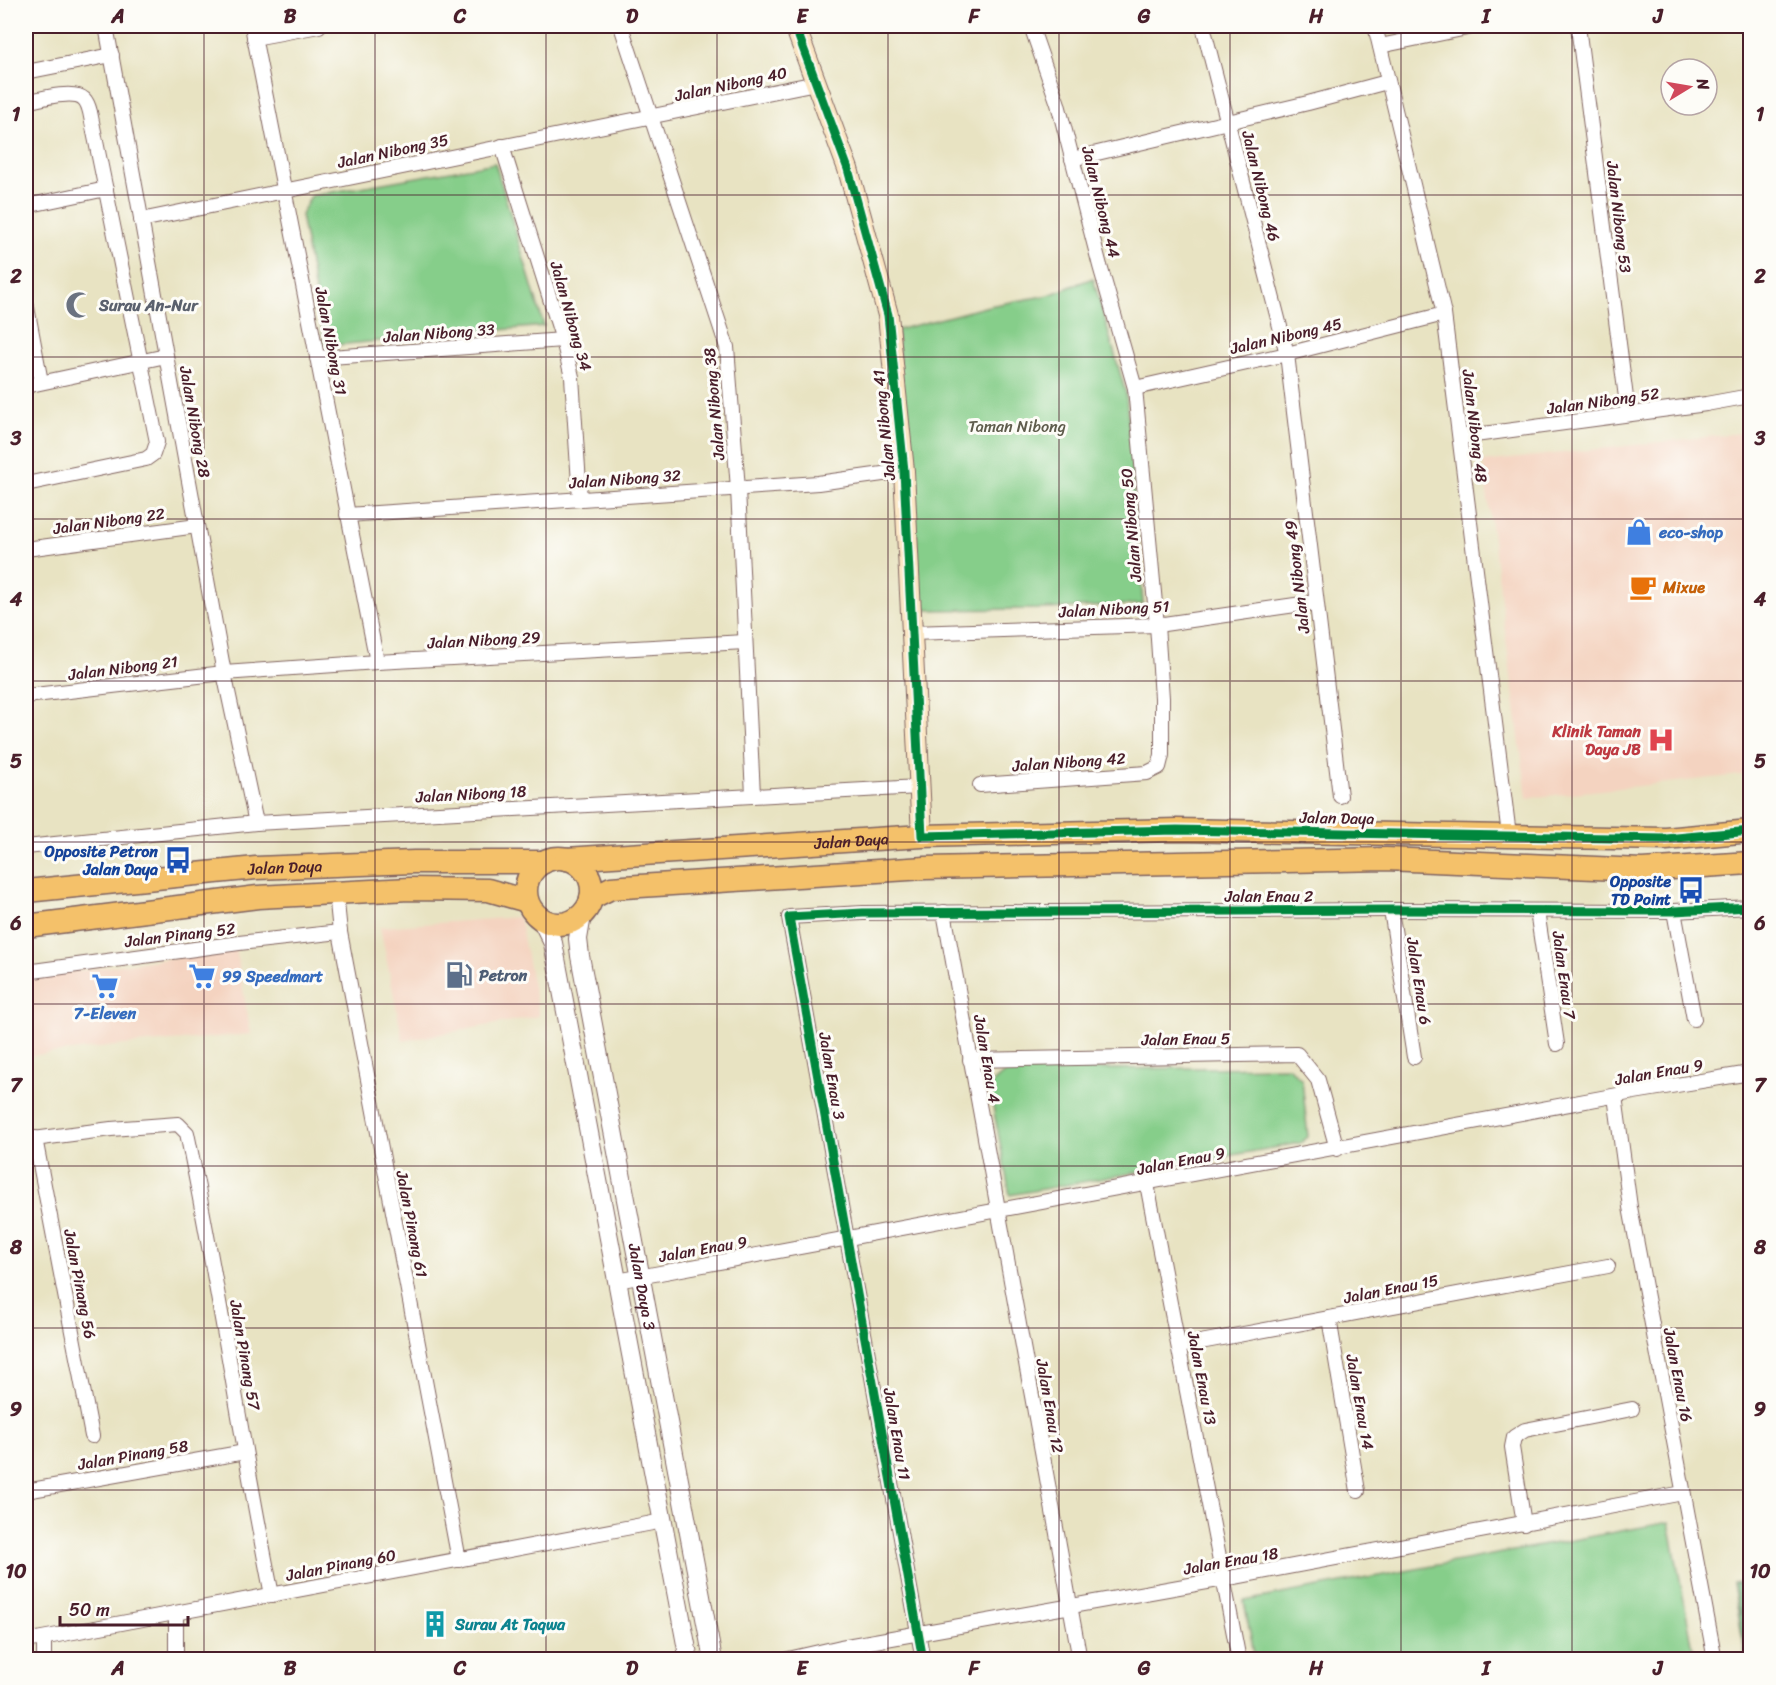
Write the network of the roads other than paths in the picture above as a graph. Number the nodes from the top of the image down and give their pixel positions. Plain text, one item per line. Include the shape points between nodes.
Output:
1 (106, 26) edge
2 (319, 26) edge
3 (621, 26) edge
4 (795, 26) edge
5 (1032, 26) edge
6 (1203, 26) edge
7 (1375, 26) edge
8 (1477, 26) edge
9 (1578, 26) edge
10 (253, 32) edge
11 (1380, 46) junction
12 (112, 55) junction
13 (26, 72) edge
14 (1388, 82) junction
15 (816, 83) junction
16 (26, 102) edge
17 (652, 117) junction
18 (1228, 122) junction
19 (502, 146) junction
20 (1072, 159) junction
21 (106, 189) junction
22 (284, 190) junction
23 (26, 206) edge
24 (141, 220) junction
25 (26, 302) edge
26 (1443, 314) junction
27 (563, 340) junction
28 (1287, 354) junction
29 (166, 356) junction
30 (317, 358) junction
31 (141, 362) junction
32 (41, 382) junction
33 (26, 386) edge
34 (1135, 388) junction
35 (1750, 396) edge
36 (1628, 413) junction
37 (1460, 437) junction
38 (904, 471) junction
39 (26, 484) edge
40 (738, 489) junction
41 (580, 499) junction
42 (347, 515) junction
43 (197, 526) junction
44 (26, 549) edge
45 (1316, 602) junction
46 (1157, 625) junction
47 (912, 633) junction
48 (745, 642) junction
49 (377, 662) junction
50 (224, 673) junction
51 (26, 696) edge
52 (1159, 766) joint
53 (980, 785) dead end
54 (919, 787) junction
55 (753, 795) junction
56 (1341, 796) dead end
57 (256, 823) junction
58 (1750, 831) edge
59 (922, 836) junction
60 (1509, 836) junction
61 (26, 847) edge
62 (555, 861) junction
63 (1750, 863) edge
64 (26, 891) edge
65 (336, 893) junction
66 (587, 907) junction
67 (1750, 907) edge
68 (534, 910) junction
69 (1391, 910) junction
70 (1537, 911) junction
71 (1674, 911) junction
72 (944, 912) junction
73 (789, 917) joint
74 (26, 926) edge
75 (340, 932) junction
76 (26, 972) edge
77 (1694, 1019) dead end
78 (1557, 1044) dead end
79 (1414, 1058) dead end
80 (970, 1059) junction
81 (1750, 1073) edge
82 (1615, 1096) junction
83 (30, 1139) edge
84 (1336, 1149) junction
85 (1148, 1184) junction
86 (998, 1212) junction
87 (847, 1240) junction
88 (1608, 1266) dead end
89 (641, 1277) junction
90 (617, 1281) junction
91 (1329, 1318) junction
92 (1179, 1346) junction
93 (1632, 1409) dead end
94 (92, 1436) dead end
95 (245, 1452) junction
96 (26, 1491) edge
97 (1358, 1491) dead end
98 (1683, 1493) junction
99 (663, 1521) junction
100 (1524, 1524) junction
101 (459, 1560) junction
102 (1224, 1579) junction
103 (272, 1595) junction
104 (1070, 1606) junction
105 (176, 1613) junction
106 (918, 1633) junction
107 (44, 1638) junction
108 (26, 1641) edge
109 (44, 1659) edge
110 (176, 1659) edge
111 (689, 1659) edge
112 (713, 1659) edge
113 (784, 1659) edge
114 (923, 1659) edge
115 (1080, 1659) edge
116 (1239, 1659) edge
117 (1714, 1659) edge

1 - 12 street, Jalan Nibong 28
2 - 10 street
3 - 17 street, Jalan Nibong 38
4 - 15 main road, Jalan Nibong 41
5 - 20 street, Jalan Nibong 44
6 - 18 street, Jalan Nibong 46
7 - 11 street, Jalan Nibong 48
8 - 11 street
9 - 36 street, Jalan Nibong 53
10 - 22 street, Jalan Nibong 31
11 - 14 street, Jalan Nibong 48
12 - 13 street
12 - 24 street, Jalan Nibong 28
14 - 18 street
14 - 26 street, Jalan Nibong 48
15 - 17 street, Jalan Nibong 40
15 - 38 main road, Jalan Nibong 41 via 848,169 888,315
16 - 21 street via 78,94 86,100
17 - 19 street, Jalan Nibong 35
17 - 40 street, Jalan Nibong 38 via 727,347
18 - 20 street
18 - 28 street, Jalan Nibong 46
19 - 22 street, Jalan Nibong 35
19 - 27 street, Jalan Nibong 34
20 - 34 street, Jalan Nibong 44
21 - 23 street
21 - 31 street
22 - 24 street, Jalan Nibong 35
22 - 30 street, Jalan Nibong 31
24 - 29 street, Jalan Nibong 28
25 - 32 street
26 - 28 street, Jalan Nibong 45
26 - 37 street, Jalan Nibong 48
27 - 30 street, Jalan Nibong 33
27 - 41 street, Jalan Nibong 34 via 572,377
28 - 34 street, Jalan Nibong 45
28 - 45 street, Jalan Nibong 49
29 - 31 street
29 - 43 street, Jalan Nibong 28
30 - 42 street, Jalan Nibong 31
31 - 32 street
31 - 39 street via 158,442 153,454 146,459
32 - 33 street
34 - 46 street, Jalan Nibong 50
35 - 36 street, Jalan Nibong 52
36 - 37 street, Jalan Nibong 52
37 - 60 street, Jalan Nibong 48
38 - 40 street, Jalan Nibong 32
38 - 47 main road, Jalan Nibong 41
40 - 41 street, Jalan Nibong 32
40 - 48 street, Jalan Nibong 38
41 - 42 street, Jalan Nibong 32
42 - 49 street, Jalan Nibong 31
43 - 44 street, Jalan Nibong 22
43 - 50 street, Jalan Nibong 28
45 - 46 street, Jalan Nibong 51
45 - 56 street, Jalan Nibong 49
46 - 47 street, Jalan Nibong 51
46 - 52 street, Jalan Nibong 50 via 1162,698
47 - 54 main road, Jalan Nibong 41
48 - 49 street, Jalan Nibong 29
48 - 55 street, Jalan Nibong 38
49 - 50 street, Jalan Nibong 29
50 - 51 street, Jalan Nibong 21
50 - 57 street, Jalan Nibong 28
52 - 53 street, Jalan Nibong 42 via 1147,773
54 - 55 street, Jalan Nibong 18
54 - 59 main road, Jalan Nibong 41
55 - 57 street, Jalan Nibong 18
57 - 61 street, Jalan Nibong 18
58 - 60 main road, Jalan Daya via 1666,839
59 - 60 main road, Jalan Daya via 1178,830
59 - 62 main road, Jalan Daya
62 - 64 main road, Jalan Daya via 256,868
62 - 66 main road via 578,864 585,871 590,879
62 - 68 main road via 534,869 528,879 526,890
63 - 66 main road, Jalan Daya via 1642,870 1386,859 925,868 610,888
65 - 68 main road, Jalan Daya via 488,890
65 - 74 main road, Jalan Daya via 258,897
65 - 75 street, Jalan Pinang 61
66 - 68 main road via 573,922 562,924 551,924
66 - 89 street, Jalan Daya 3 via 578,939 580,956
67 - 71 street, Jalan Enau 2
68 - 90 street, Jalan Daya 3 via 553,943
69 - 70 street, Jalan Enau 2
69 - 72 street, Jalan Enau 2
69 - 79 street, Jalan Enau 6
70 - 71 street, Jalan Enau 2
70 - 78 street, Jalan Enau 7
71 - 77 street
72 - 73 street, Jalan Enau 2
72 - 80 street, Jalan Enau 4
73 - 87 street, Jalan Enau 3
75 - 76 street, Jalan Pinang 52
75 - 101 street, Jalan Pinang 61
80 - 84 street, Jalan Enau 5 via 1297,1054 1318,1080
80 - 86 street, Jalan Enau 4
81 - 82 street, Jalan Enau 9
82 - 84 street, Jalan Enau 9
82 - 98 street, Jalan Enau 16 via 1630,1207
83 - 94 street, Jalan Pinang 56
83 - 95 street, Jalan Pinang 57 via 178,1124 187,1133
84 - 85 street, Jalan Enau 9
85 - 86 street, Jalan Enau 9
85 - 92 street, Jalan Enau 13
86 - 87 street, Jalan Enau 9
86 - 104 street, Jalan Enau 12
87 - 89 street, Jalan Enau 9
87 - 106 street, Jalan Enau 11
88 - 91 street, Jalan Enau 15
89 - 90 street, Jalan Enau 9
89 - 112 street, Jalan Daya 3
90 - 99 street, Jalan Daya 3
91 - 92 street, Jalan Enau 15
91 - 97 street, Jalan Enau 14
92 - 102 street, Jalan Enau 13
93 - 100 street via 1525,1430 1514,1437 1512,1447
95 - 96 street, Jalan Pinang 58
95 - 103 street, Jalan Pinang 57
98 - 100 street, Jalan Enau 18
98 - 117 street, Jalan Enau 16
99 - 101 street, Jalan Pinang 60
99 - 111 street, Jalan Daya 3
100 - 102 street, Jalan Enau 18
101 - 103 street, Jalan Pinang 60
102 - 104 street, Jalan Enau 18
102 - 116 street, Jalan Enau 13
103 - 105 street, Jalan Pinang 60
104 - 106 street, Jalan Enau 18
104 - 115 street, Jalan Enau 12
105 - 107 street, Jalan Pinang 60
105 - 110 street
106 - 113 street, Jalan Enau 18
106 - 114 street, Jalan Enau 11
107 - 108 street, Jalan Pinang 60
107 - 109 street

